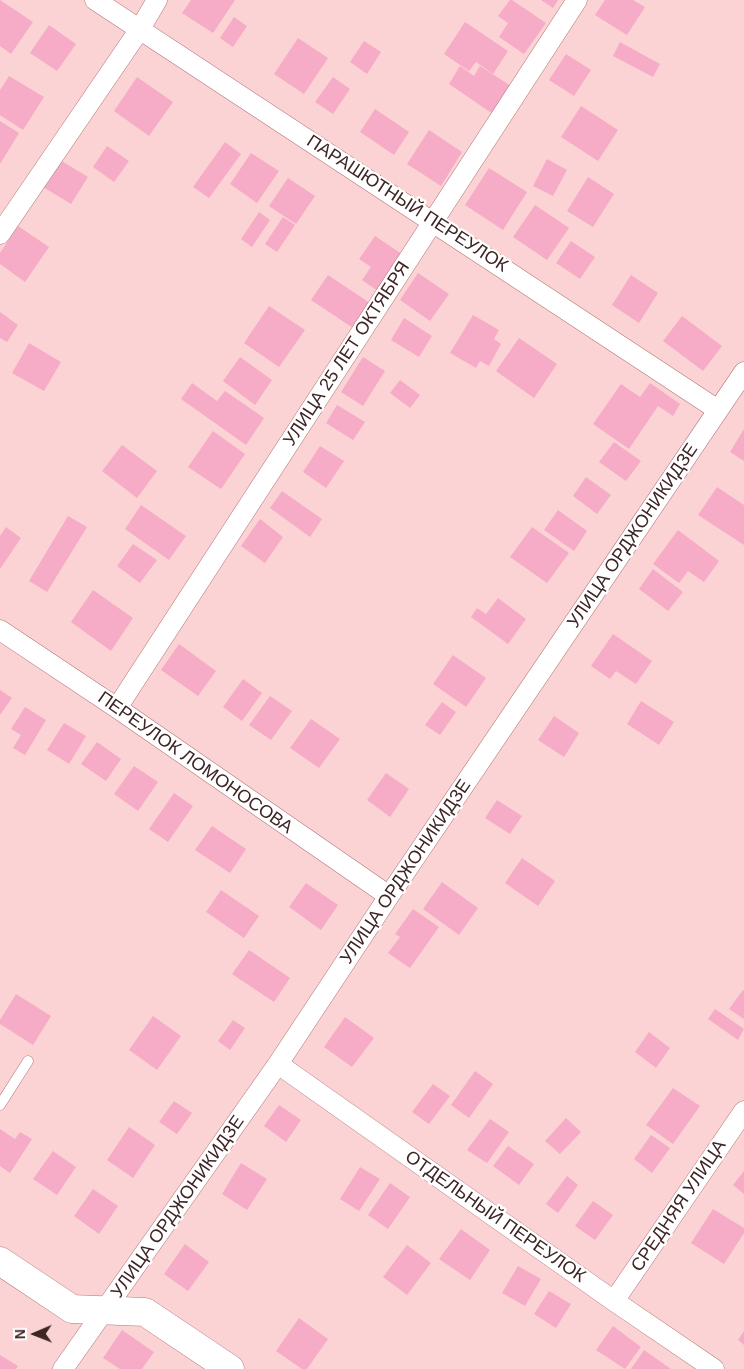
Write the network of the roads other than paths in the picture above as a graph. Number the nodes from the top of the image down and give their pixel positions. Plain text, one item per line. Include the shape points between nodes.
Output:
1 (95, 0) edge
2 (157, 0) edge
3 (577, 0) edge
4 (140, 29) junction
5 (434, 222) junction
6 (0, 234) edge
7 (744, 372) edge
8 (718, 410) junction
9 (0, 630) edge
10 (117, 708) junction
11 (388, 896) junction
12 (28, 1061) dead end
13 (278, 1064) junction
14 (0, 1105) edge
15 (744, 1111) edge
16 (0, 1261) edge
17 (614, 1301) junction
18 (106, 1310) junction
19 (64, 1369) edge
20 (230, 1369) edge
21 (714, 1369) edge

1 - 4 street, ПАРАШЮТНЫЙ ПЕРЕУЛОК
2 - 4 street
3 - 5 street, УЛИЦА 25 ЛЕТ ОКТЯБРЯ
4 - 5 street, ПАРАШЮТНЫЙ ПЕРЕУЛОК
4 - 6 street
5 - 8 street, ПАРАШЮТНЫЙ ПЕРЕУЛОК
5 - 10 street, УЛИЦА 25 ЛЕТ ОКТЯБРЯ
7 - 8 street, УЛИЦА ОРДЖОНИКИДЗЕ
8 - 11 street, УЛИЦА ОРДЖОНИКИДЗЕ
9 - 10 street, ПЕРЕУЛОК ЛОМОНОСОВА
10 - 11 street, ПЕРЕУЛОК ЛОМОНОСОВА
11 - 13 street, УЛИЦА ОРДЖОНИКИДЗЕ
12 - 14 lane
13 - 17 street, ОТДЕЛЬНЫЙ ПЕРЕУЛОК
13 - 18 street, УЛИЦА ОРДЖОНИКИДЗЕ
15 - 17 street, СРЕДНЯЯ УЛИЦА
16 - 18 street via 72,1309
17 - 21 street, ОТДЕЛЬНЫЙ ПЕРЕУЛОК
18 - 19 street, УЛИЦА ОРДЖОНИКИДЗЕ
18 - 20 street via 145,1312

